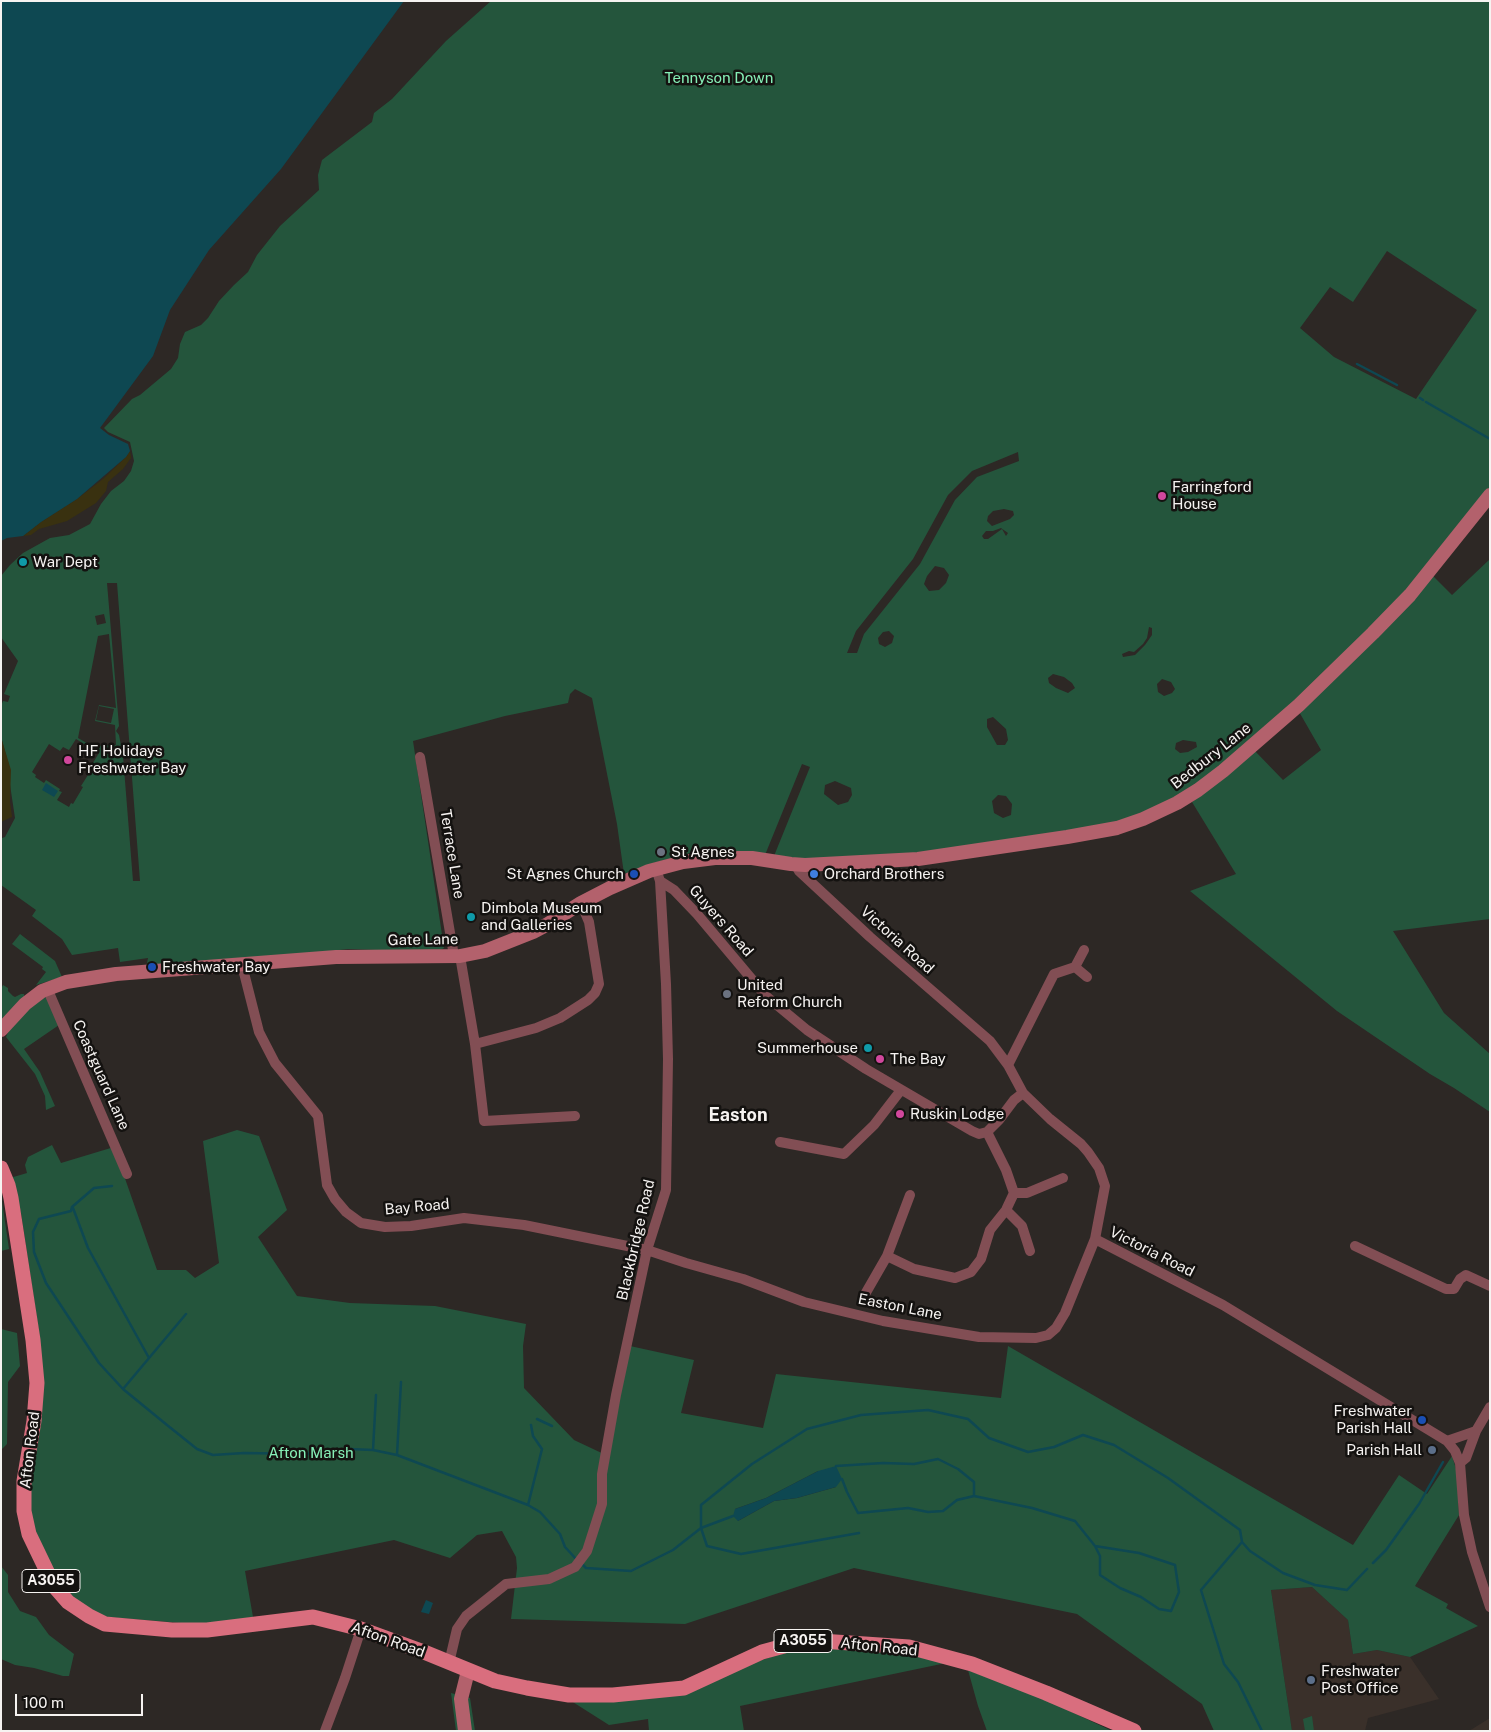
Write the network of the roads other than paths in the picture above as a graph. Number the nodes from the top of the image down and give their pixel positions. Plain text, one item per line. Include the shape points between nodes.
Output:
1 (1490, 495) edge
2 (420, 757) dead end
3 (795, 864) junction
4 (658, 875) junction
5 (580, 903) junction
6 (1084, 950) dead end
7 (457, 956) junction
8 (242, 965) junction
9 (1075, 967) junction
10 (1087, 976) dead end
11 (47, 988) junction
12 (1, 1030) edge
13 (475, 1044) junction
14 (1008, 1065) junction
15 (900, 1090) junction
16 (1023, 1093) junction
17 (575, 1116) dead end
18 (987, 1132) junction
19 (780, 1142) dead end
20 (1, 1168) edge
21 (127, 1174) dead end
22 (1063, 1178) dead end
23 (1014, 1193) junction
24 (910, 1196) dead end
25 (1006, 1210) junction
26 (1095, 1239) junction
27 (1355, 1246) dead end
28 (647, 1250) junction
29 (1030, 1251) dead end
30 (887, 1256) junction
31 (1490, 1286) edge
32 (864, 1296) dead end
33 (1490, 1407) edge
34 (1476, 1431) junction
35 (1447, 1441) junction
36 (1460, 1466) junction
37 (1490, 1607) edge
38 (361, 1629) junction
39 (449, 1663) junction
40 (468, 1671) junction
41 (323, 1729) edge
42 (465, 1731) edge
43 (1134, 1731) edge

1 - 3 street, Bedbury Lane via 1433,568 1374,633 1266,734 1217,776 1176,803 1117,828 1036,842 918,859
2 - 7 street, Terrace Lane
3 - 4 street, Gate Lane via 722,858 683,862
3 - 14 street, Victoria Road via 863,930 990,1041
4 - 5 street, Gate Lane via 610,888
4 - 15 street, Guyers Road via 697,914 766,996 807,1030
4 - 28 street, Blackbridge Road via 666,984 666,1190
5 - 7 street, Gate Lane via 516,940 485,951
5 - 13 street via 589,922 598,975 595,993 560,1018 536,1028
6 - 9 street
7 - 8 street, Gate Lane via 336,957
7 - 13 street, Terrace Lane
8 - 11 street, Gate Lane via 116,974
8 - 28 street, Bay Road via 259,1032 275,1063 318,1116 327,1185 346,1212 361,1223 411,1226 464,1218 524,1225
9 - 10 street
9 - 14 street via 1054,974
11 - 12 street, Gate Lane via 34,996
11 - 21 street, Coastguard Lane
13 - 17 street, Terrace Lane via 484,1121
14 - 16 street, Victoria Road
15 - 18 street, Guyers Road via 972,1131 979,1134
15 - 19 street via 874,1126 844,1154
16 - 18 street
16 - 26 street, Victoria Road via 1081,1144 1099,1168 1105,1186
18 - 23 street
20 - 38 main road, Afton Road / A3055 via 11,1198 37,1383 24,1481 24,1511 29,1534 54,1586 68,1602 105,1624 207,1630 314,1617
22 - 23 street via 1027,1193
23 - 25 street
24 - 30 street
25 - 29 street via 1022,1226
25 - 30 street via 990,1230 981,1259 970,1272 955,1278 914,1269
26 - 28 street, Easton Lane via 1065,1313 1056,1328 1036,1338 978,1337 883,1321 804,1302 743,1279
26 - 35 street, Victoria Road via 1223,1305
27 - 31 street via 1446,1289 1454,1289 1466,1275
28 - 39 street, Blackbridge Road via 602,1474 602,1504 585,1554 575,1567 549,1579 506,1584 466,1616 457,1629
30 - 32 street
33 - 34 street
34 - 35 street
34 - 36 street
35 - 36 street, Victoria Road
36 - 37 street via 1464,1515
38 - 39 main road, Afton Road / A3055
38 - 41 street
39 - 40 main road, Afton Road / A3055
40 - 42 street via 461,1699
40 - 43 main road, Afton Road / A3055 via 527,1688 613,1695 684,1688 762,1652 806,1640 909,1647 972,1664

